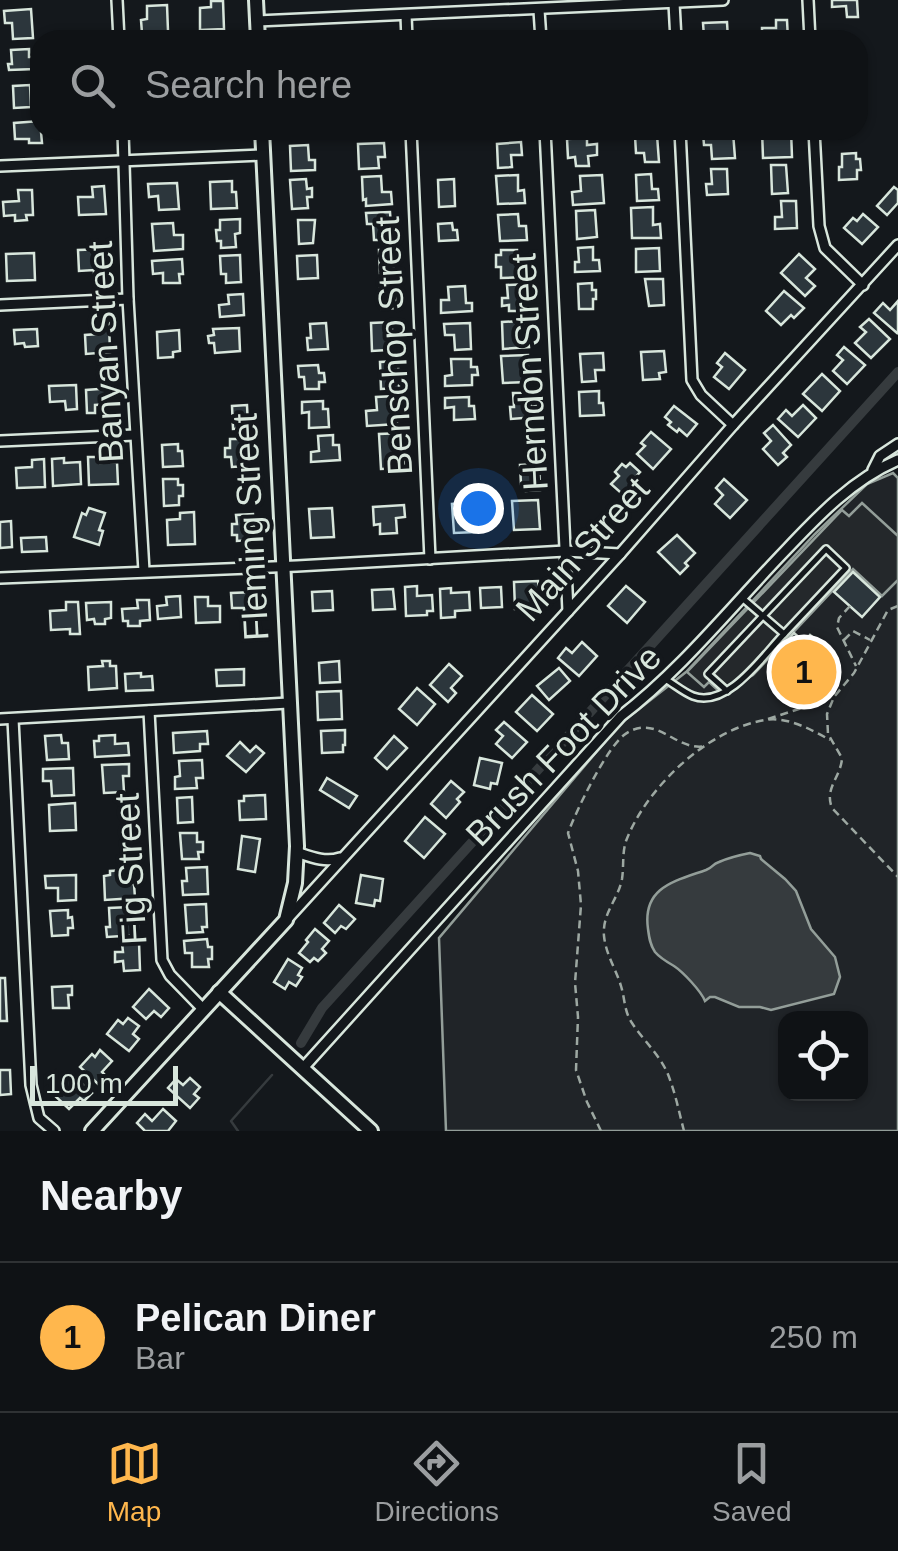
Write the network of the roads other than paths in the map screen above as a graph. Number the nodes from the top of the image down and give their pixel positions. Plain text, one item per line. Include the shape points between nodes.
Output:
1 (117, 0) edge
2 (256, 0) edge
3 (723, 0) edge
4 (808, 0) edge
5 (674, 3) junction
6 (540, 10) junction
7 (406, 15) junction
8 (257, 21) junction
9 (118, 30) edge
10 (257, 30) edge
11 (407, 30) edge
12 (541, 30) edge
13 (675, 30) edge
14 (810, 30) edge
15 (123, 140) edge
16 (262, 140) edge
17 (411, 140) edge
18 (545, 140) edge
19 (680, 140) edge
20 (815, 140) edge
21 (263, 155) junction
22 (124, 161) junction
23 (0, 166) edge
24 (898, 245) edge
25 (863, 285) junction
26 (128, 299) junction
27 (0, 306) edge
28 (733, 425) junction
29 (135, 434) junction
30 (0, 440) edge
31 (898, 444) edge
32 (898, 460) edge
33 (873, 470) junction
34 (565, 551) junction
35 (620, 554) junction
36 (430, 559) junction
37 (282, 567) junction
38 (144, 571) junction
39 (0, 578) edge
40 (741, 596) junction
41 (568, 611) junction
42 (763, 616) junction
43 (784, 634) junction
44 (665, 679) junction
45 (727, 691) junction
46 (288, 703) junction
47 (149, 711) junction
48 (0, 719) edge
49 (13, 719) junction
50 (296, 852) junction
51 (347, 854) junction
52 (286, 920) junction
53 (219, 992) junction
54 (203, 1009) junction
55 (304, 1068) junction
56 (54, 1131) edge
57 (92, 1131) edge
58 (371, 1131) edge

1 - 9 street
2 - 8 street
3 - 5 street
4 - 14 street
5 - 6 street
5 - 13 street
6 - 7 street
6 - 12 street
7 - 8 street
7 - 11 street
8 - 10 street
15 - 22 street, Banyan Street
16 - 21 street, Fleming Street
17 - 36 street, Benschop Street
18 - 34 street, Herndon Street
19 - 28 street via 692,380
20 - 25 street via 825,248
21 - 22 street
21 - 37 street, Fleming Street
22 - 23 street
22 - 26 street, Banyan Street
24 - 25 street, Main Street
25 - 28 street, Main Street
26 - 27 street
26 - 29 street, Banyan Street
28 - 35 street, Main Street
29 - 30 street
29 - 38 street, Banyan Street
31 - 33 street, Brush Foot Drive
32 - 33 street, Brush Foot Drive
33 - 40 street, Brush Foot Drive via 824,509
34 - 35 street
34 - 36 street
34 - 41 street, Herndon Street
35 - 41 street, Main Street
36 - 37 street
37 - 38 street
37 - 46 street, Fleming Street
38 - 39 street
40 - 42 lane
40 - 44 street, Brush Foot Drive
41 - 51 street, Main Street
42 - 43 lane
42 - 43 lane via 826,550 846,568
42 - 45 lane via 708,674
43 - 45 lane
44 - 45 lane via 709,699
44 - 55 street, Brush Foot Drive via 621,716
46 - 47 street
46 - 50 street, Fleming Street
47 - 49 street
47 - 54 street, Fig Street via 162,960
48 - 49 street
49 - 56 street via 31,1085 39,1118
50 - 51 street via 331,861
50 - 52 street, Fleming Street
51 - 52 street, Main Street
52 - 53 street
53 - 54 street
53 - 55 street
54 - 57 street
55 - 58 street

